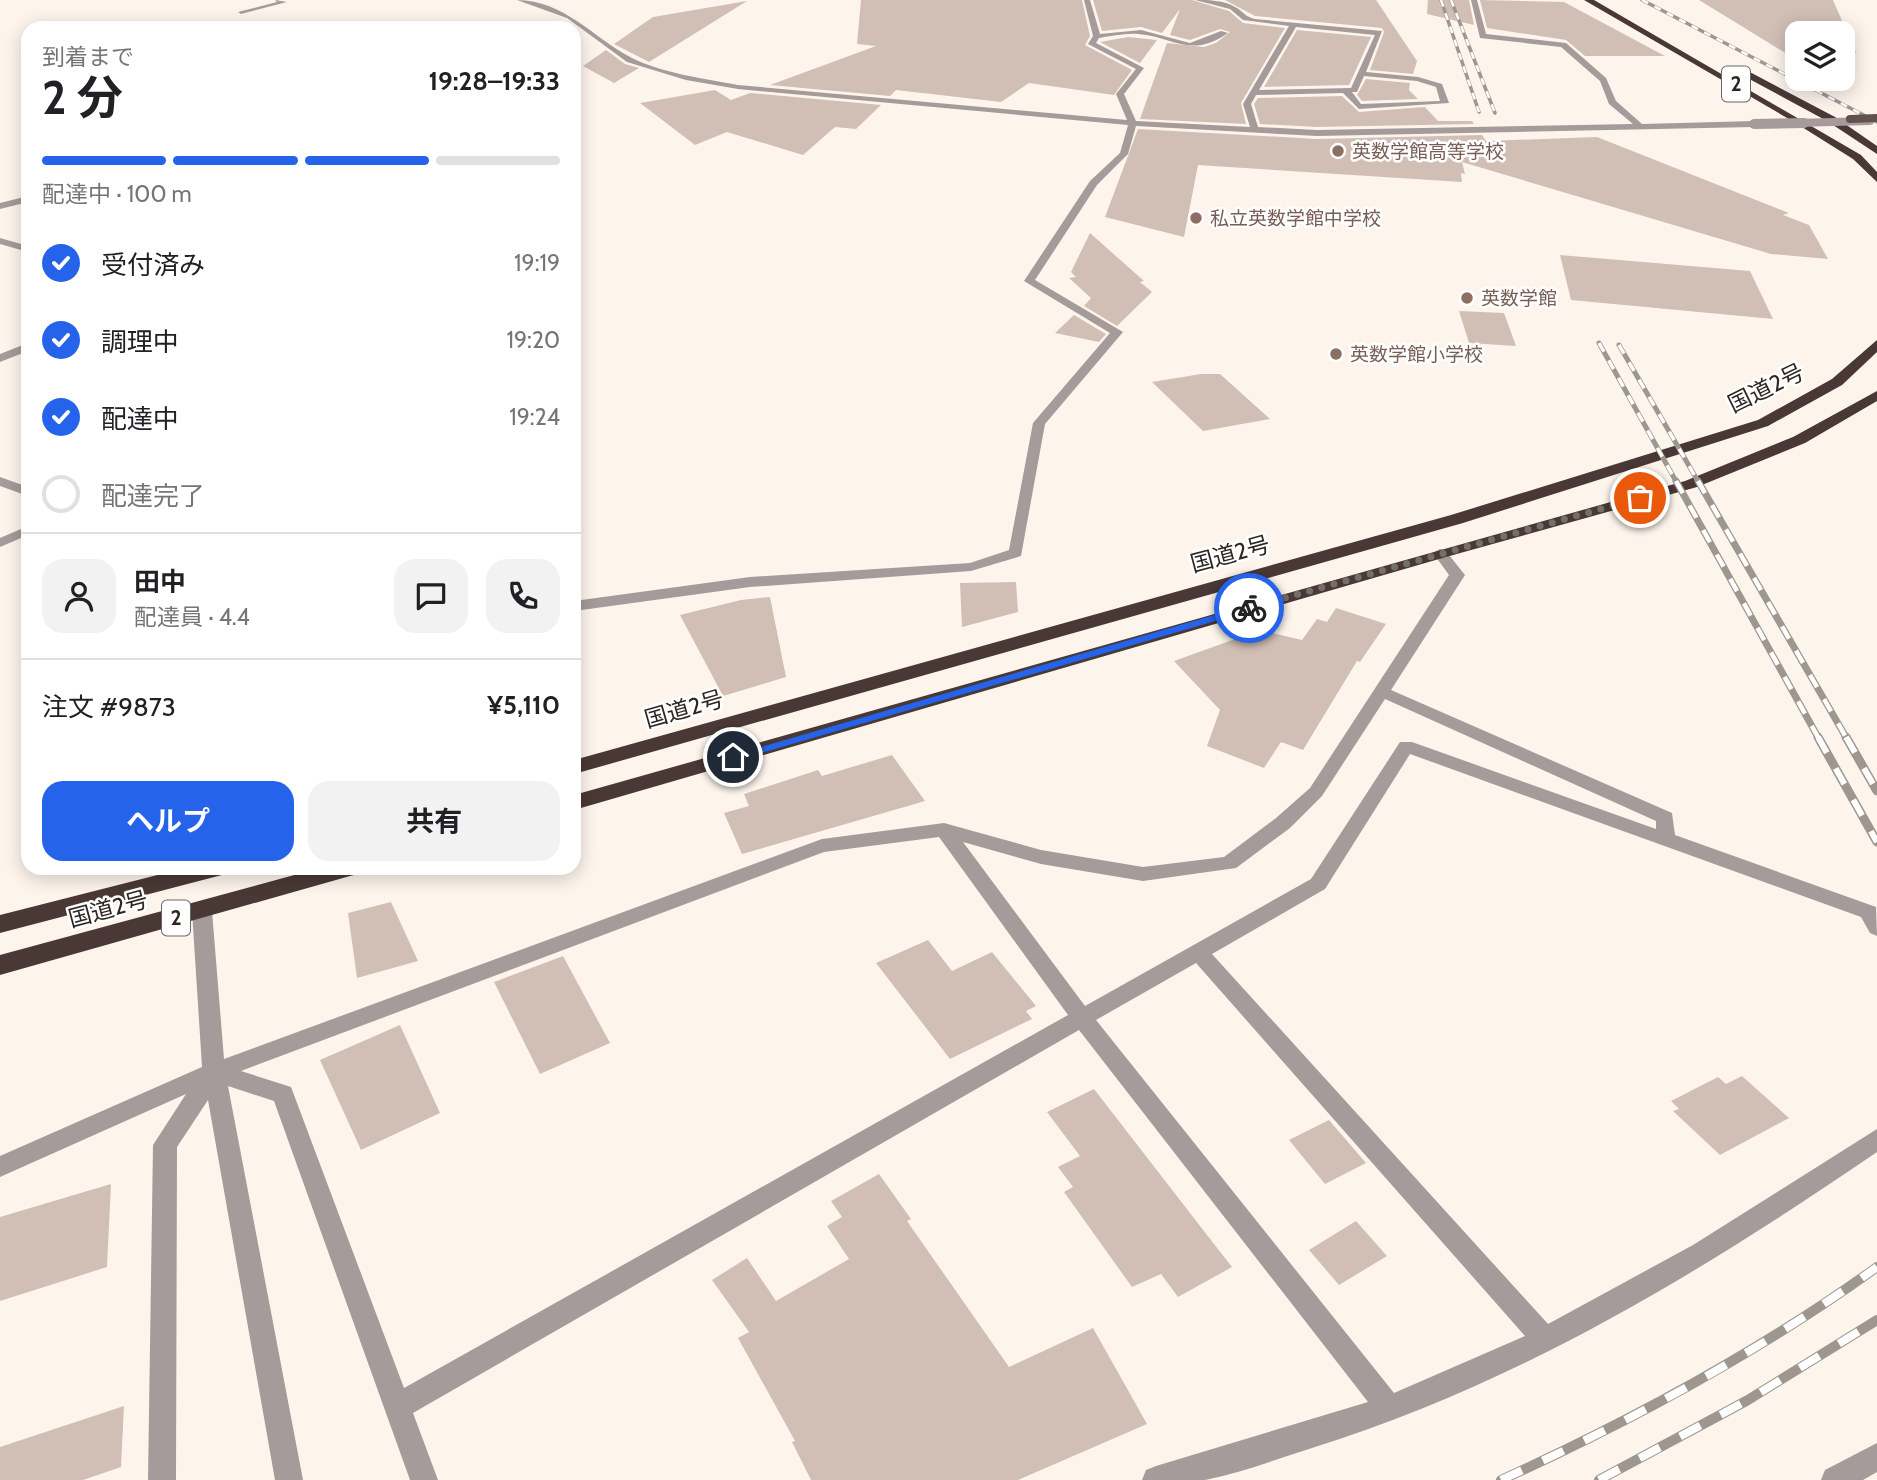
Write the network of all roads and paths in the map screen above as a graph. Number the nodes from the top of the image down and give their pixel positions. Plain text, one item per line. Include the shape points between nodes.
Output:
1 (278, 0) edge
2 (520, 0) edge
3 (1087, 0) edge
4 (1198, 0) edge
5 (1474, 0) edge
6 (1588, 0) edge
7 (1609, 0) edge
8 (241, 12) dead end
9 (1646, 20) dead end
10 (575, 21) edge
11 (1294, 24) junction
12 (581, 25) edge
13 (1224, 33) dead end
14 (1097, 36) junction
15 (1732, 66) dead end
16 (1363, 74) junction
17 (1347, 92) junction
18 (1253, 93) junction
19 (1850, 119) dead end
20 (1877, 120) edge
21 (1133, 123) junction
22 (1640, 126) junction
23 (1255, 131) junction
24 (1877, 151) edge
25 (1877, 179) edge
26 (21, 201) edge
27 (0, 206) edge
28 (0, 241) edge
29 (21, 247) edge
30 (0, 342) edge
31 (1877, 344) edge
32 (21, 348) edge
33 (21, 351) edge
34 (0, 358) edge
35 (1877, 395) edge
36 (0, 481) edge
37 (21, 489) edge
38 (21, 533) edge
39 (0, 543) edge
40 (1440, 553) junction
41 (581, 605) edge
42 (1380, 691) junction
43 (581, 765) edge
44 (581, 801) edge
45 (944, 830) junction
46 (1666, 839) junction
47 (191, 875) edge
48 (326, 875) edge
49 (202, 911) junction
50 (0, 924) edge
51 (1877, 928) edge
52 (1198, 952) junction
53 (0, 965) edge
54 (1082, 1018) junction
55 (214, 1072) junction
56 (1877, 1139) edge
57 (0, 1167) edge
58 (1546, 1341) junction
59 (398, 1407) junction
60 (1389, 1408) junction
61 (1877, 1457) edge
62 (162, 1480) edge
63 (289, 1480) edge
64 (424, 1480) edge
65 (1156, 1480) edge
66 (1835, 1480) edge

1 - 8 street via 284,2
2 - 10 street
3 - 14 street
4 - 11 street via 1232,7 1245,19
5 - 22 street via 1483,36 1563,45 1603,80 1612,102
6 - 25 highway, 2 via 1798,120 1857,157
7 - 9 highway
11 - 16 street via 1379,33
11 - 18 street
12 - 21 street via 631,60 690,78 751,88
13 - 14 street via 1199,46 1138,32
14 - 21 street via 1092,44 1140,68 1120,94
15 - 24 highway, 2 via 1830,119
16 - 17 street via 1354,90
16 - 17 street via 1428,82 1439,86 1445,103 1359,107
17 - 18 street
18 - 23 street via 1247,104
19 - 20 main road, bridge
20 - 22 street, bridge
21 - 23 street
21 - 41 street via 1124,154 1093,183 1029,281 1117,332 1039,423 1016,553 971,567 750,582
22 - 23 street via 1390,133
26 - 27 street
28 - 29 street
30 - 32 street
31 - 43 highway, 国道2号 via 1837,382 1763,424 1457,519
33 - 34 street
35 - 40 highway via 1799,440 1691,484
36 - 37 street
38 - 39 street
40 - 42 street via 1457,575
40 - 44 highway
42 - 45 street via 1316,792 1229,863 1143,874 1041,857
42 - 46 street via 1665,818
45 - 54 street
45 - 55 street via 822,846
46 - 51 street via 1869,912
46 - 52 street via 1406,746 1318,884
47 - 50 highway, 国道2号 / 2
48 - 49 highway, 国道2号 / 2
49 - 53 highway, 国道2号 / 2
49 - 55 street
52 - 54 street
52 - 58 street
54 - 59 street
54 - 60 street
55 - 57 street
55 - 59 street via 283,1094
55 - 62 street via 165,1145
55 - 63 street
56 - 58 street via 1766,1216
58 - 60 street
59 - 64 street
60 - 65 street
61 - 66 street

